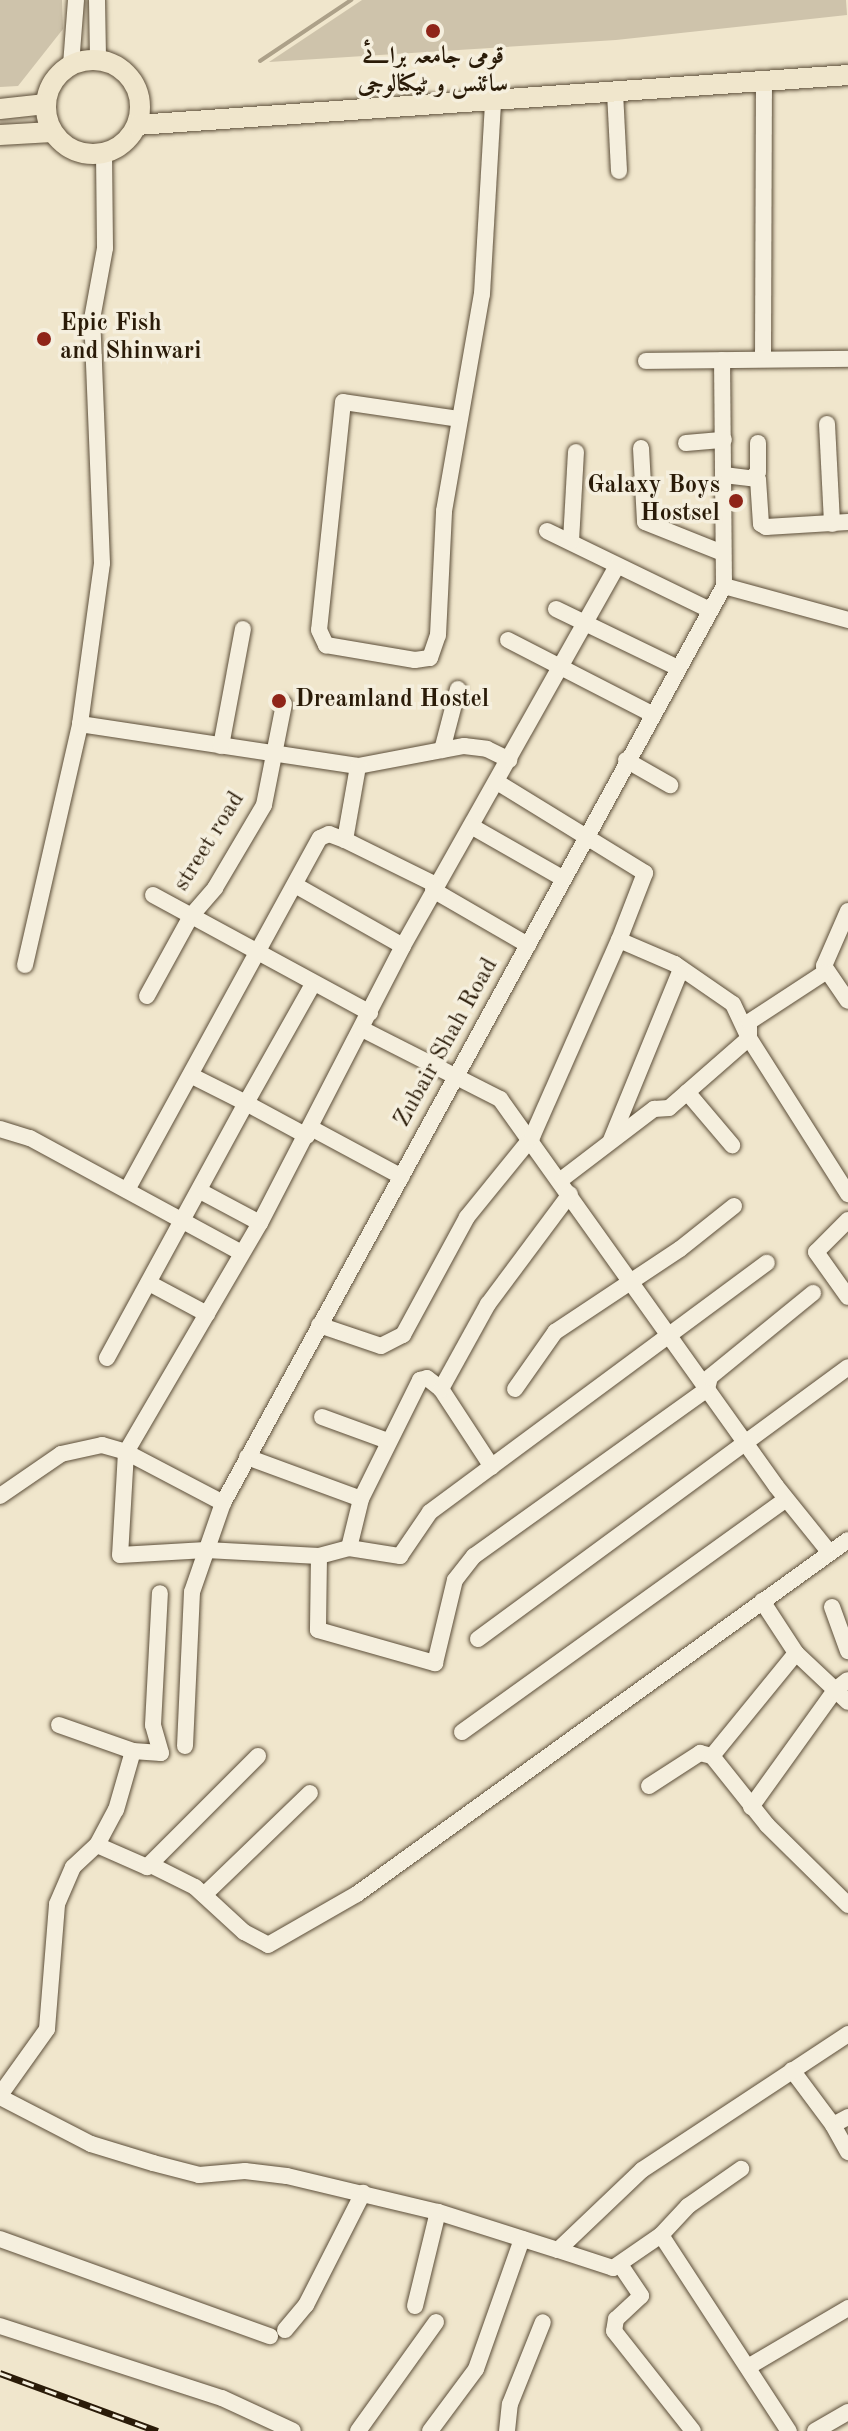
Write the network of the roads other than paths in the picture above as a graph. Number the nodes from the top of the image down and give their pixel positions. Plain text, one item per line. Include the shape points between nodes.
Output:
1 (76, 0) edge
2 (97, 0) edge
3 (98, 60) junction
4 (71, 65) junction
5 (848, 75) edge
6 (764, 81) junction
7 (615, 92) junction
8 (493, 102) junction
9 (46, 104) junction
10 (0, 109) edge
11 (137, 125) junction
12 (52, 132) junction
13 (0, 135) edge
14 (104, 154) junction
15 (619, 171) dead end
16 (763, 359) junction
17 (848, 359) edge
18 (722, 360) junction
19 (646, 361) dead end
20 (459, 419) junction
21 (827, 424) dead end
22 (724, 440) junction
23 (686, 443) dead end
24 (758, 443) dead end
25 (641, 448) dead end
26 (576, 452) dead end
27 (724, 475) junction
28 (753, 477) junction
29 (840, 523) edge
30 (547, 531) dead end
31 (571, 541) junction
32 (723, 553) junction
33 (617, 566) junction
34 (724, 586) junction
35 (556, 609) dead end
36 (710, 610) junction
37 (848, 620) edge
38 (588, 625) junction
39 (243, 629) dead end
40 (508, 640) dead end
41 (676, 667) junction
42 (564, 668) junction
43 (458, 689) dead end
44 (284, 704) dead end
45 (652, 714) junction
46 (80, 724) junction
47 (221, 746) junction
48 (442, 750) junction
49 (276, 754) junction
50 (510, 760) junction
51 (626, 760) junction
52 (358, 766) junction
53 (497, 782) junction
54 (670, 785) dead end
55 (471, 826) junction
56 (587, 834) junction
57 (345, 840) junction
58 (562, 878) junction
59 (295, 885) junction
60 (435, 888) junction
61 (153, 895) dead end
62 (848, 911) edge
63 (191, 916) junction
64 (619, 940) junction
65 (528, 945) junction
66 (403, 946) junction
67 (256, 952) junction
68 (25, 965) dead end
69 (681, 969) junction
70 (824, 973) junction
71 (313, 984) junction
72 (147, 996) dead end
73 (848, 1001) edge
74 (370, 1013) junction
75 (362, 1029) junction
76 (749, 1038) junction
77 (458, 1075) junction
78 (192, 1076) junction
79 (687, 1092) junction
80 (246, 1103) junction
81 (0, 1129) edge
82 (309, 1132) junction
83 (532, 1137) junction
84 (611, 1141) junction
85 (732, 1145) dead end
86 (402, 1177) junction
87 (566, 1187) junction
88 (127, 1190) junction
89 (200, 1191) junction
90 (848, 1194) edge
91 (734, 1206) dead end
92 (184, 1220) junction
93 (848, 1220) edge
94 (260, 1223) junction
95 (242, 1253) junction
96 (767, 1263) dead end
97 (149, 1283) junction
98 (630, 1283) junction
99 (813, 1293) dead end
100 (848, 1297) edge
101 (207, 1314) junction
102 (319, 1325) junction
103 (670, 1337) junction
104 (107, 1358) dead end
105 (848, 1367) edge
106 (441, 1389) junction
107 (515, 1389) dead end
108 (707, 1389) junction
109 (322, 1417) dead end
110 (388, 1441) junction
111 (746, 1444) junction
112 (126, 1452) junction
113 (247, 1457) junction
114 (492, 1467) junction
115 (0, 1496) edge
116 (361, 1499) junction
117 (786, 1499) junction
118 (223, 1503) junction
119 (848, 1540) edge
120 (349, 1548) junction
121 (206, 1550) junction
122 (830, 1553) junction
123 (319, 1556) junction
124 (160, 1593) dead end
125 (762, 1601) junction
126 (832, 1607) dead end
127 (478, 1639) dead end
128 (848, 1651) edge
129 (796, 1653) junction
130 (842, 1685) edge
131 (848, 1702) edge
132 (59, 1725) dead end
133 (462, 1732) dead end
134 (185, 1746) dead end
135 (133, 1751) junction
136 (258, 1756) dead end
137 (712, 1756) junction
138 (649, 1786) dead end
139 (310, 1793) dead end
140 (751, 1807) junction
141 (97, 1845) junction
142 (151, 1865) junction
143 (844, 1894) edge
144 (204, 1895) junction
145 (848, 2034) edge
146 (792, 2070) junction
147 (0, 2096) edge
148 (841, 2121) edge
149 (848, 2152) edge
150 (741, 2169) dead end
151 (363, 2193) junction
152 (438, 2212) junction
153 (661, 2235) junction
154 (0, 2239) edge
155 (522, 2239) junction
156 (558, 2250) junction
157 (621, 2266) junction
158 (415, 2306) dead end
159 (848, 2308) edge
160 (436, 2322) dead end
161 (543, 2322) dead end
162 (0, 2326) edge
163 (748, 2367) junction
164 (848, 2412) edge
165 (822, 2430) edge
166 (293, 2431) edge
167 (358, 2431) edge
168 (430, 2431) edge
169 (507, 2431) edge
170 (693, 2431) edge
171 (789, 2431) edge

1 - 4 street
2 - 3 street
3 - 4 main road
3 - 11 main road via 120,68 135,85
4 - 9 main road via 58,75
5 - 6 main road
6 - 7 main road
6 - 16 street
7 - 8 main road
7 - 15 street
8 - 11 main road
8 - 20 street via 482,294
9 - 10 main road
9 - 12 main road
11 - 14 main road via 130,138
12 - 13 main road
12 - 14 main road via 75,152
14 - 46 street via 105,248 92,319 102,563
16 - 17 street
16 - 18 street
18 - 19 street
18 - 22 street
20 - 20 street via 343,402 319,630 326,645 430,658 438,635 444,511
21 - 29 street
22 - 23 street
22 - 27 street
24 - 28 street via 758,472
25 - 32 street via 645,522
26 - 31 street
27 - 28 street
27 - 32 street
28 - 29 street via 760,484 761,524
30 - 31 street
31 - 33 street
32 - 34 street
33 - 36 street
33 - 38 street
34 - 36 street, Zubair Shah Road
34 - 37 street
35 - 38 street
36 - 41 street, Zubair Shah Road
38 - 41 street
38 - 42 street
39 - 47 street
40 - 42 street
41 - 45 street, Zubair Shah Road
42 - 45 street
42 - 50 street
43 - 48 street
44 - 49 street, street road
45 - 51 street, Zubair Shah Road
46 - 47 street
46 - 68 street
47 - 49 street
48 - 50 street via 487,749
48 - 52 street
49 - 52 street
49 - 63 street, street road via 264,805 215,888
50 - 53 street
51 - 54 street
51 - 56 street, Zubair Shah Road
52 - 57 street
53 - 55 street
53 - 56 street
55 - 58 street
55 - 60 street
56 - 58 street, Zubair Shah Road
56 - 64 street via 645,873
57 - 59 street via 329,834 320,838
57 - 60 street
58 - 65 street, Zubair Shah Road
59 - 66 street
59 - 67 street
60 - 65 street
60 - 66 street
61 - 63 street
62 - 70 street
63 - 67 street
63 - 72 street, street road
64 - 69 street
64 - 83 street
65 - 77 street, Zubair Shah Road
66 - 74 street
67 - 71 street
67 - 78 street
69 - 76 street via 733,1004
69 - 84 street
70 - 73 street
70 - 76 street via 749,1022
71 - 74 street
71 - 80 street
74 - 75 street
75 - 77 street
75 - 82 street
76 - 79 street
76 - 90 street
77 - 83 street via 500,1099
77 - 86 street, Zubair Shah Road
78 - 80 street
78 - 88 street
79 - 84 street
79 - 85 street
80 - 82 street
80 - 89 street
81 - 88 street via 30,1138
82 - 86 street
82 - 94 street
83 - 87 street
83 - 102 street via 467,1217 403,1335 381,1346
84 - 87 street
86 - 102 street, Zubair Shah Road
87 - 98 street
87 - 106 street via 488,1304
88 - 92 street
89 - 92 street
89 - 94 street
91 - 98 street
92 - 95 street
92 - 97 street
93 - 100 street via 816,1252
94 - 95 street
95 - 101 street
96 - 103 street
97 - 101 street
97 - 104 street
98 - 103 street
98 - 107 street via 555,1332
99 - 108 street via 710,1377
101 - 112 street
102 - 113 street, Zubair Shah Road
103 - 108 street
103 - 114 street
105 - 111 street
106 - 110 street via 427,1378 420,1380
106 - 114 street
108 - 111 street
108 - 123 street via 474,1556 455,1580 435,1663 318,1630
109 - 110 street
110 - 116 street
111 - 117 street
111 - 127 street
112 - 115 street via 80,1446
112 - 118 street
112 - 121 street via 120,1555
113 - 116 street
113 - 118 street, Zubair Shah Road
114 - 120 street via 430,1512 400,1556
116 - 120 street
117 - 122 street
117 - 133 street
118 - 121 street, Zubair Shah Road
119 - 122 street
120 - 123 street
121 - 123 street
121 - 134 street, Zubair Shah Road via 192,1592
122 - 125 street
124 - 135 street via 153,1725 161,1753
125 - 129 street
125 - 144 street via 357,1894 268,1945 244,1932
126 - 128 street
129 - 130 street
129 - 137 street
130 - 131 street
130 - 140 street
132 - 135 street
135 - 141 street via 116,1810
136 - 142 street
137 - 138 street via 700,1753
137 - 140 street
139 - 144 street
140 - 143 street
141 - 142 street via 144,1867
141 - 147 street via 73,1867 57,1904 47,2029
142 - 144 street
145 - 146 street
146 - 148 street
146 - 156 street via 642,2170
147 - 151 street via 91,2144 168,2167 199,2175 245,2171 287,2176
148 - 149 street
150 - 153 street via 688,2206
151 - 152 street
151 - 154 street via 306,2305 278,2333
152 - 155 street
152 - 158 street
153 - 157 street
153 - 163 street
155 - 156 street
155 - 168 street via 476,2369
156 - 157 street
157 - 170 street via 641,2296 616,2319 614,2331
159 - 163 street
160 - 167 street
161 - 169 street via 510,2404
162 - 166 street via 222,2398
163 - 171 street
164 - 165 street

